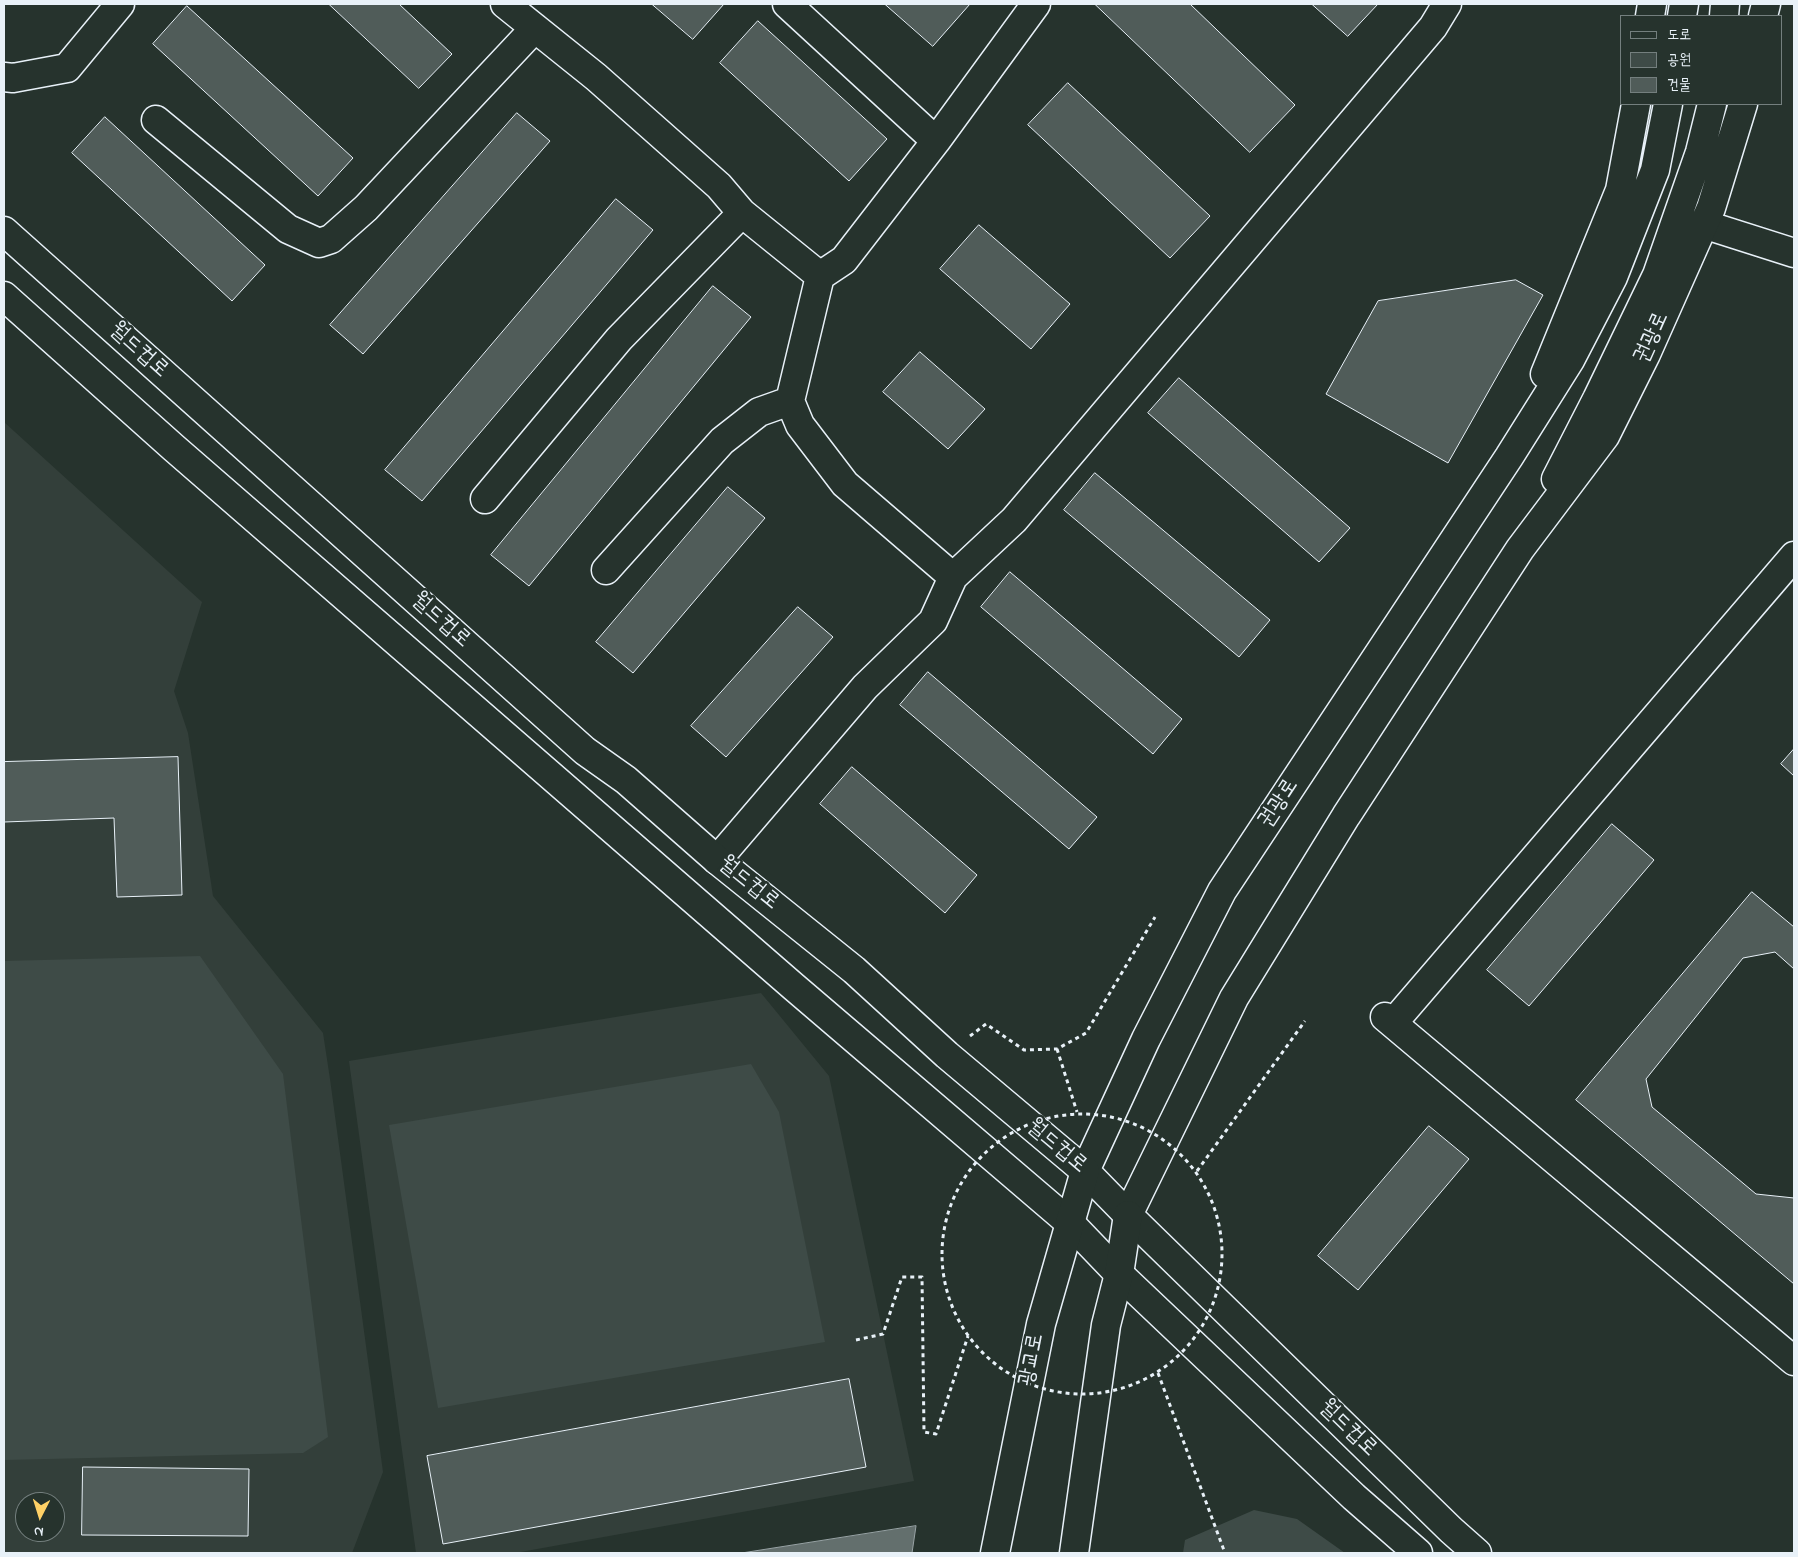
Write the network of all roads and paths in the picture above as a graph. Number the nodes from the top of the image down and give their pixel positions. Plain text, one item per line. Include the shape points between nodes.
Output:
1 (120, 4) edge
2 (505, 4) edge
3 (787, 4) edge
4 (1448, 4) edge
5 (1027, 7) edge
6 (535, 28) junction
7 (4, 77) edge
8 (1636, 105) edge
9 (1668, 105) edge
10 (1712, 105) edge
11 (1743, 105) edge
12 (156, 120) dead end
13 (936, 141) junction
14 (742, 213) junction
15 (1703, 224) junction
16 (4, 232) edge
17 (1794, 253) edge
18 (820, 276) junction
19 (4, 296) edge
20 (790, 401) junction
21 (1509, 457) junction
22 (485, 499) dead end
23 (1520, 549) junction
24 (1794, 556) edge
25 (606, 570) dead end
26 (953, 577) junction
27 (717, 860) junction
28 (1155, 917) dead end
29 (1305, 1021) dead end
30 (986, 1024) dead end
31 (1057, 1049) junction
32 (1078, 1113) junction
33 (1085, 1171) junction
34 (1197, 1171) junction
35 (1128, 1215) junction
36 (1070, 1223) junction
37 (1119, 1274) junction
38 (968, 1336) junction
39 (856, 1340) dead end
40 (1794, 1361) edge
41 (1158, 1373) junction
42 (994, 1553) edge
43 (1074, 1553) edge
44 (1225, 1553) edge
45 (1418, 1553) edge
46 (1477, 1553) edge

1 - 7 street via 67,68
2 - 6 street
3 - 13 street
4 - 26 street via 1427,35 1014,520
5 - 13 street
6 - 12 street via 366,208 331,239 319,243 288,229
6 - 14 street via 596,77 719,186
8 - 21 street, 권광로 via 1620,190
9 - 21 street, 권광로 via 1655,170 1613,277 1570,360
10 - 23 street, 권광로 via 1700,152 1657,275
11 - 15 street, 권광로 via 1712,208
13 - 18 street via 844,260
14 - 18 street
14 - 22 street via 619,339
15 - 17 street
15 - 23 street, 권광로 via 1646,354 1605,436
16 - 27 street, 월드컵로 via 585,751 626,780
18 - 20 street
19 - 36 street, 월드컵로 via 734,935
20 - 25 street via 759,412 722,441
20 - 26 street via 800,425 846,484
21 - 33 street, 권광로 via 1222,891 1146,1039
23 - 35 street, 권광로 via 1346,816 1234,998
24 - 40 street via 1389,1020
26 - 27 street via 934,621 865,687
27 - 33 street, 월드컵로 via 854,970 947,1055
28 - 31 path via 1086,1033
29 - 34 path
30 - 31 path via 1024,1050
31 - 32 path
32 - 34 path, bridge via 1123,1119 1165,1139
32 - 38 path, bridge via 1032,1122 993,1144 962,1178 949,1207 942,1238 942,1270 949,1300
33 - 35 street, 월드컵로
33 - 36 street, 광교로
34 - 41 path, bridge via 1218,1212 1224,1258 1221,1276 1215,1302 1192,1342
35 - 37 street
35 - 46 street, 월드컵로
36 - 37 street, 월드컵로
36 - 42 street, 광교로 via 1041,1324
37 - 43 street via 1106,1325
37 - 45 street, 월드컵로 via 1354,1497
38 - 39 path via 936,1434 924,1432 922,1277 902,1277 883,1334
38 - 41 path, bridge via 983,1354 1008,1373 1036,1386 1067,1394 1099,1394 1130,1386
41 - 44 path

